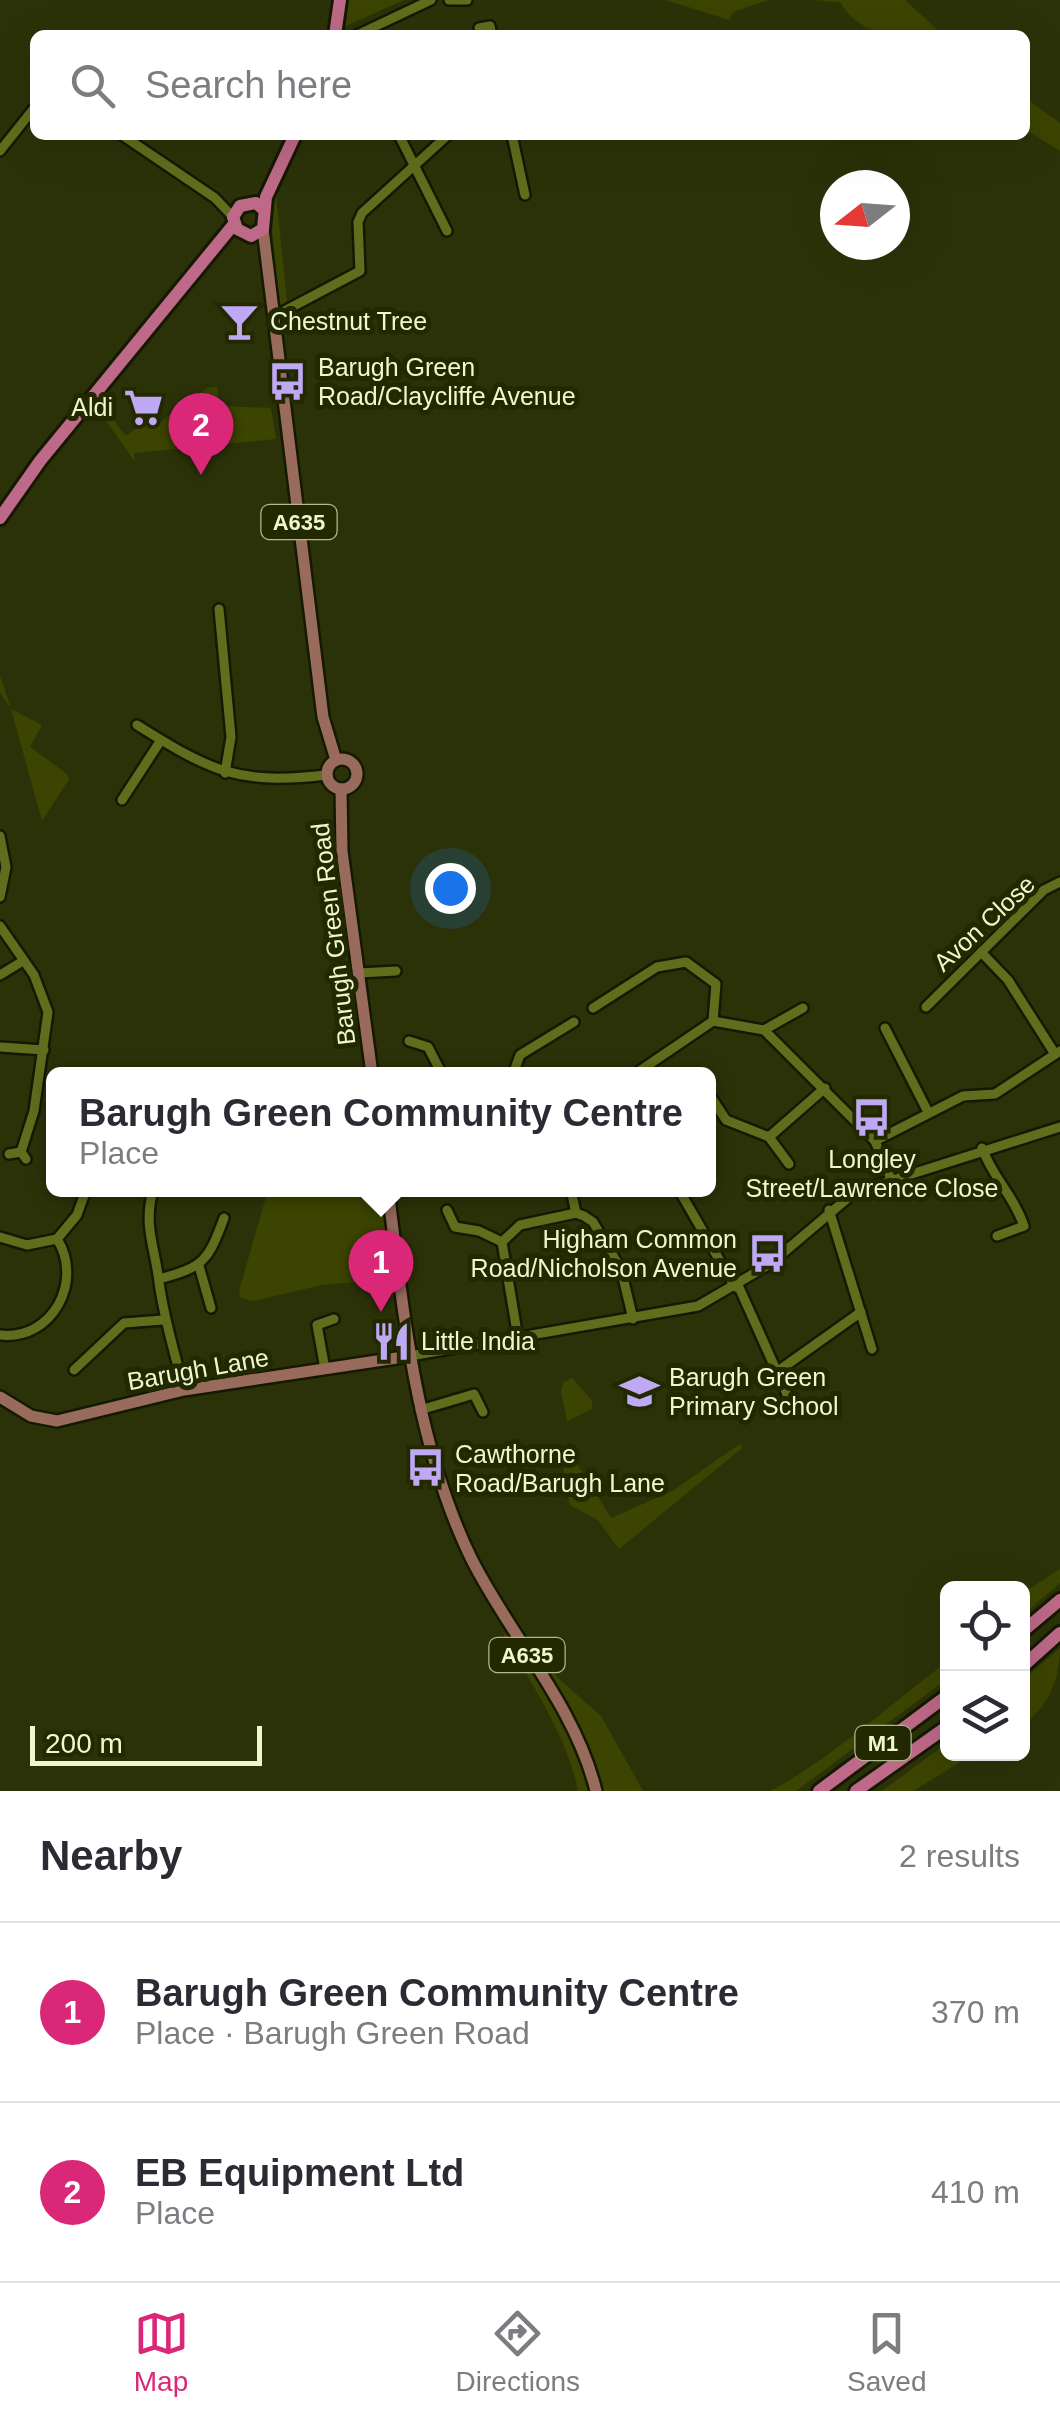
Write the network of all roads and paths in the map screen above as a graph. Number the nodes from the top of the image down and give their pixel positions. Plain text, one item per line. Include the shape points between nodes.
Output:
1 (340, 0) edge
2 (431, 0) edge
3 (450, 0) edge
4 (467, 0) edge
5 (479, 28) dead end
6 (336, 30) edge
7 (368, 30) edge
8 (491, 30) edge
9 (30, 113) edge
10 (129, 140) edge
11 (292, 140) edge
12 (402, 140) edge
13 (442, 140) edge
14 (513, 140) edge
15 (0, 151) edge
16 (414, 165) junction
17 (273, 181) junction
18 (525, 195) dead end
19 (244, 221) junction
20 (447, 232) dead end
21 (273, 317) junction
22 (0, 518) edge
23 (219, 609) dead end
24 (137, 725) dead end
25 (161, 740) junction
26 (336, 760) junction
27 (225, 774) junction
28 (327, 776) junction
29 (341, 789) junction
30 (122, 800) dead end
31 (0, 836) edge
32 (1060, 882) edge
33 (0, 897) edge
34 (0, 926) edge
35 (980, 952) junction
36 (22, 961) junction
37 (396, 971) dead end
38 (359, 973) junction
39 (0, 976) edge
40 (936, 996) junction
41 (945, 1004) dead end
42 (926, 1006) dead end
43 (600, 1008) dead end
44 (802, 1008) dead end
45 (557, 1019) dead end
46 (713, 1021) junction
47 (574, 1022) dead end
48 (885, 1028) dead end
49 (563, 1029) junction
50 (764, 1030) junction
51 (408, 1042) dead end
52 (0, 1048) edge
53 (44, 1050) junction
54 (1057, 1052) edge
55 (371, 1067) edge
56 (438, 1067) edge
57 (516, 1067) edge
58 (645, 1067) edge
59 (824, 1088) junction
60 (716, 1105) edge
61 (928, 1112) junction
62 (1060, 1127) edge
63 (769, 1137) junction
64 (875, 1141) junction
65 (982, 1148) junction
66 (19, 1155) dead end
67 (790, 1164) dead end
68 (890, 1179) junction
69 (83, 1197) edge
70 (151, 1197) edge
71 (389, 1197) edge
72 (573, 1197) edge
73 (683, 1197) edge
74 (447, 1210) dead end
75 (829, 1210) junction
76 (576, 1213) junction
77 (224, 1218) dead end
78 (997, 1236) dead end
79 (0, 1237) edge
80 (57, 1239) junction
81 (502, 1242) junction
82 (199, 1266) junction
83 (159, 1279) junction
84 (737, 1286) junction
85 (211, 1308) dead end
86 (861, 1312) junction
87 (334, 1319) dead end
88 (634, 1319) junction
89 (162, 1320) junction
90 (0, 1335) edge
91 (518, 1338) junction
92 (872, 1349) dead end
93 (410, 1356) junction
94 (326, 1369) junction
95 (74, 1370) dead end
96 (778, 1372) junction
97 (184, 1390) junction
98 (0, 1397) edge
99 (420, 1410) junction
100 (794, 1410) dead end
101 (484, 1412) dead end
102 (1060, 1600) edge
103 (1030, 1625) edge
104 (1060, 1633) edge
105 (1030, 1660) edge
106 (940, 1701) edge
107 (940, 1732) edge
108 (596, 1791) edge
109 (818, 1791) edge
110 (856, 1791) edge

1 - 6 highway
2 - 7 street
3 - 4 street
5 - 8 street
9 - 15 street
10 - 19 street
11 - 17 highway, A635
12 - 16 street
13 - 16 street
14 - 18 street
16 - 20 street
16 - 21 street via 362,212 360,271
17 - 19 highway, A635
17 - 19 highway, A635 via 264,210
19 - 21 main road, Barugh Green Road / A635 via 269,278
19 - 22 highway via 40,461
21 - 26 main road, Barugh Green Road / A635 via 323,717
23 - 27 street via 231,737
24 - 25 street
25 - 27 street
25 - 30 street
26 - 28 main road
26 - 29 main road, Barugh Green Road via 356,768 353,785
27 - 28 street via 272,780
28 - 29 main road, Barugh Green Road
29 - 38 main road, Barugh Green Road via 342,851
31 - 33 street via 6,866
32 - 35 street, Avon Close
34 - 36 street
35 - 40 street, Avon Close
35 - 54 street via 1008,980
36 - 39 street
36 - 53 street via 48,1012
37 - 38 street
38 - 55 main road, Barugh Green Road
40 - 41 street, Avon Close
40 - 42 street, Avon Close
43 - 46 street via 657,967 686,962 716,984
44 - 50 street
45 - 49 street
46 - 50 street
46 - 58 street
47 - 49 street
48 - 61 street
49 - 57 street via 520,1055
50 - 59 street
51 - 56 street via 428,1047
52 - 53 street
53 - 66 street
54 - 61 street via 995,1094 963,1096
59 - 63 street
59 - 64 street
60 - 63 street via 726,1120
61 - 64 street
62 - 65 street
63 - 67 street
64 - 68 street
65 - 68 street
65 - 78 street via 992,1173 1014,1196 1024,1226
68 - 75 street
69 - 80 street
70 - 83 street via 147,1236
71 - 93 main road, A635
72 - 76 street
73 - 84 street
74 - 81 street via 455,1227
75 - 84 street
75 - 86 street
76 - 81 street via 520,1226
76 - 88 street via 593,1222 621,1269
77 - 82 street
79 - 80 street via 27,1245
80 - 90 street via 68,1262 62,1300 41,1325
81 - 91 street
82 - 83 street
82 - 85 street
83 - 89 street
84 - 88 street via 698,1306
84 - 96 street
86 - 92 street
86 - 96 street
87 - 94 street via 315,1332
88 - 91 street
89 - 95 street via 124,1322
89 - 97 street
91 - 93 street
93 - 94 main road, Barugh Lane
93 - 99 main road, A635
94 - 97 main road, Barugh Lane
96 - 100 street
97 - 98 main road, Barugh Lane via 58,1421 30,1416
99 - 101 street via 474,1394
99 - 108 main road, A635 via 434,1466 471,1557 567,1718
102 - 103 highway
104 - 105 highway
106 - 109 highway, M1
107 - 110 highway, M1

